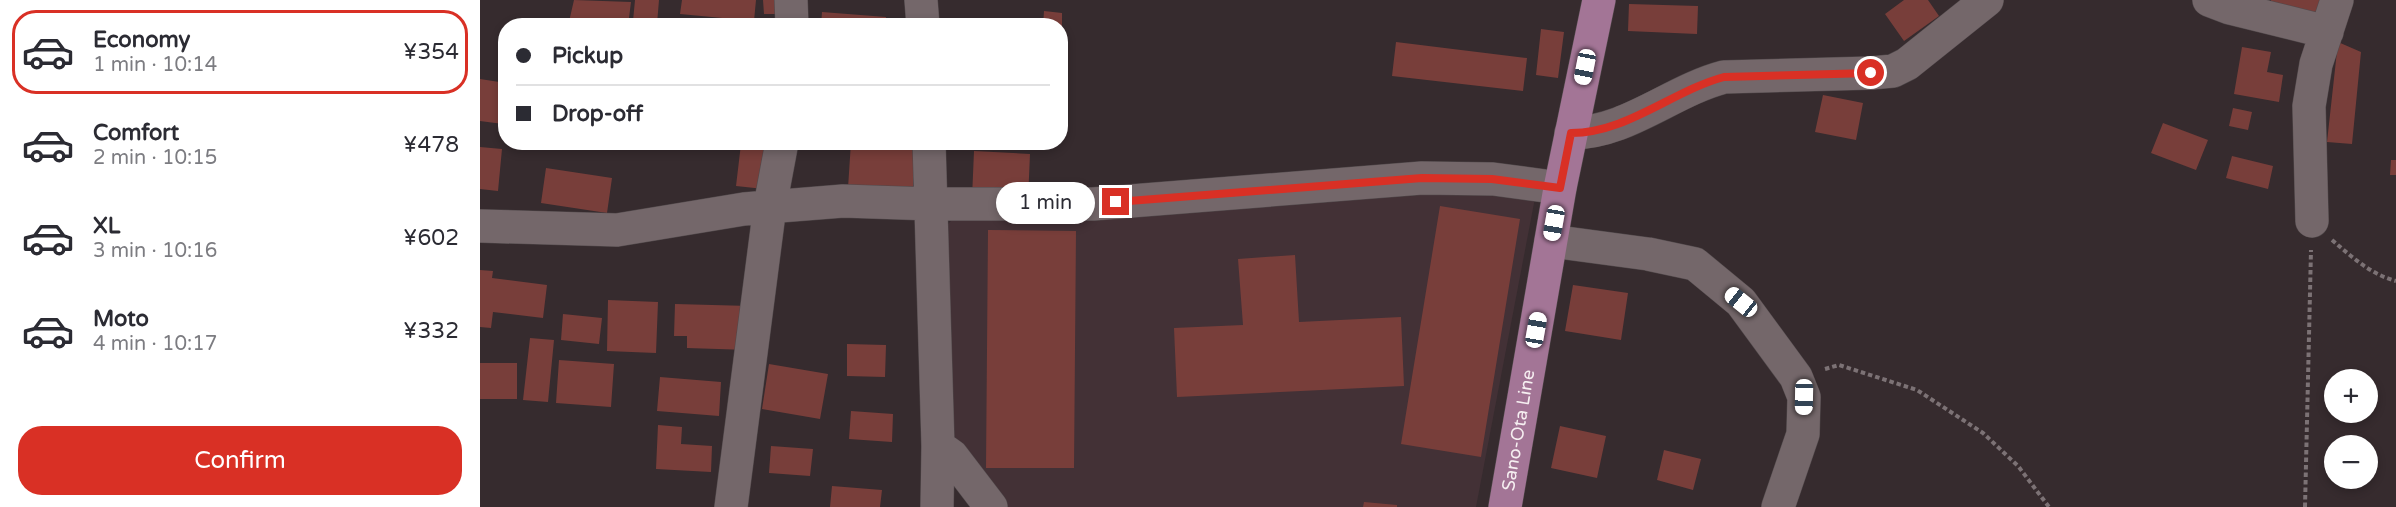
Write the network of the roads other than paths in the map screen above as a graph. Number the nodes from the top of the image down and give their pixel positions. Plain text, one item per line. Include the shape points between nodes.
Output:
1 (791, 0) edge
2 (921, 0) edge
3 (1599, 0) edge
4 (1987, 0) edge
5 (2209, 0) edge
6 (2337, 0) edge
7 (792, 18) edge
8 (922, 18) edge
9 (2327, 32) junction
10 (1571, 133) junction
11 (780, 150) edge
12 (929, 150) edge
13 (1560, 188) junction
14 (932, 204) junction
15 (770, 206) junction
16 (2312, 221) road end
17 (480, 226) edge
18 (1551, 241) junction
19 (938, 446) junction
20 (731, 507) edge
21 (937, 507) edge
22 (991, 507) edge
23 (1505, 507) edge
24 (1778, 507) edge

1 - 7 street
2 - 8 street
3 - 10 main road, Sano-Ota Line
4 - 10 street via 1893,71 1724,77 1611,127
5 - 9 street
6 - 9 street
9 - 16 street via 2308,106
10 - 13 main road, Sano-Ota Line
11 - 15 street
12 - 14 street
13 - 14 street via 1492,179 1422,178 1094,204
13 - 18 main road, Sano-Ota Line
14 - 15 street via 843,201
14 - 19 street
15 - 17 street via 617,230
15 - 20 street
18 - 23 main road, Sano-Ota Line
18 - 24 street via 1695,264 1741,302 1796,377 1804,397 1803,434
19 - 21 street
19 - 22 street via 952,456

